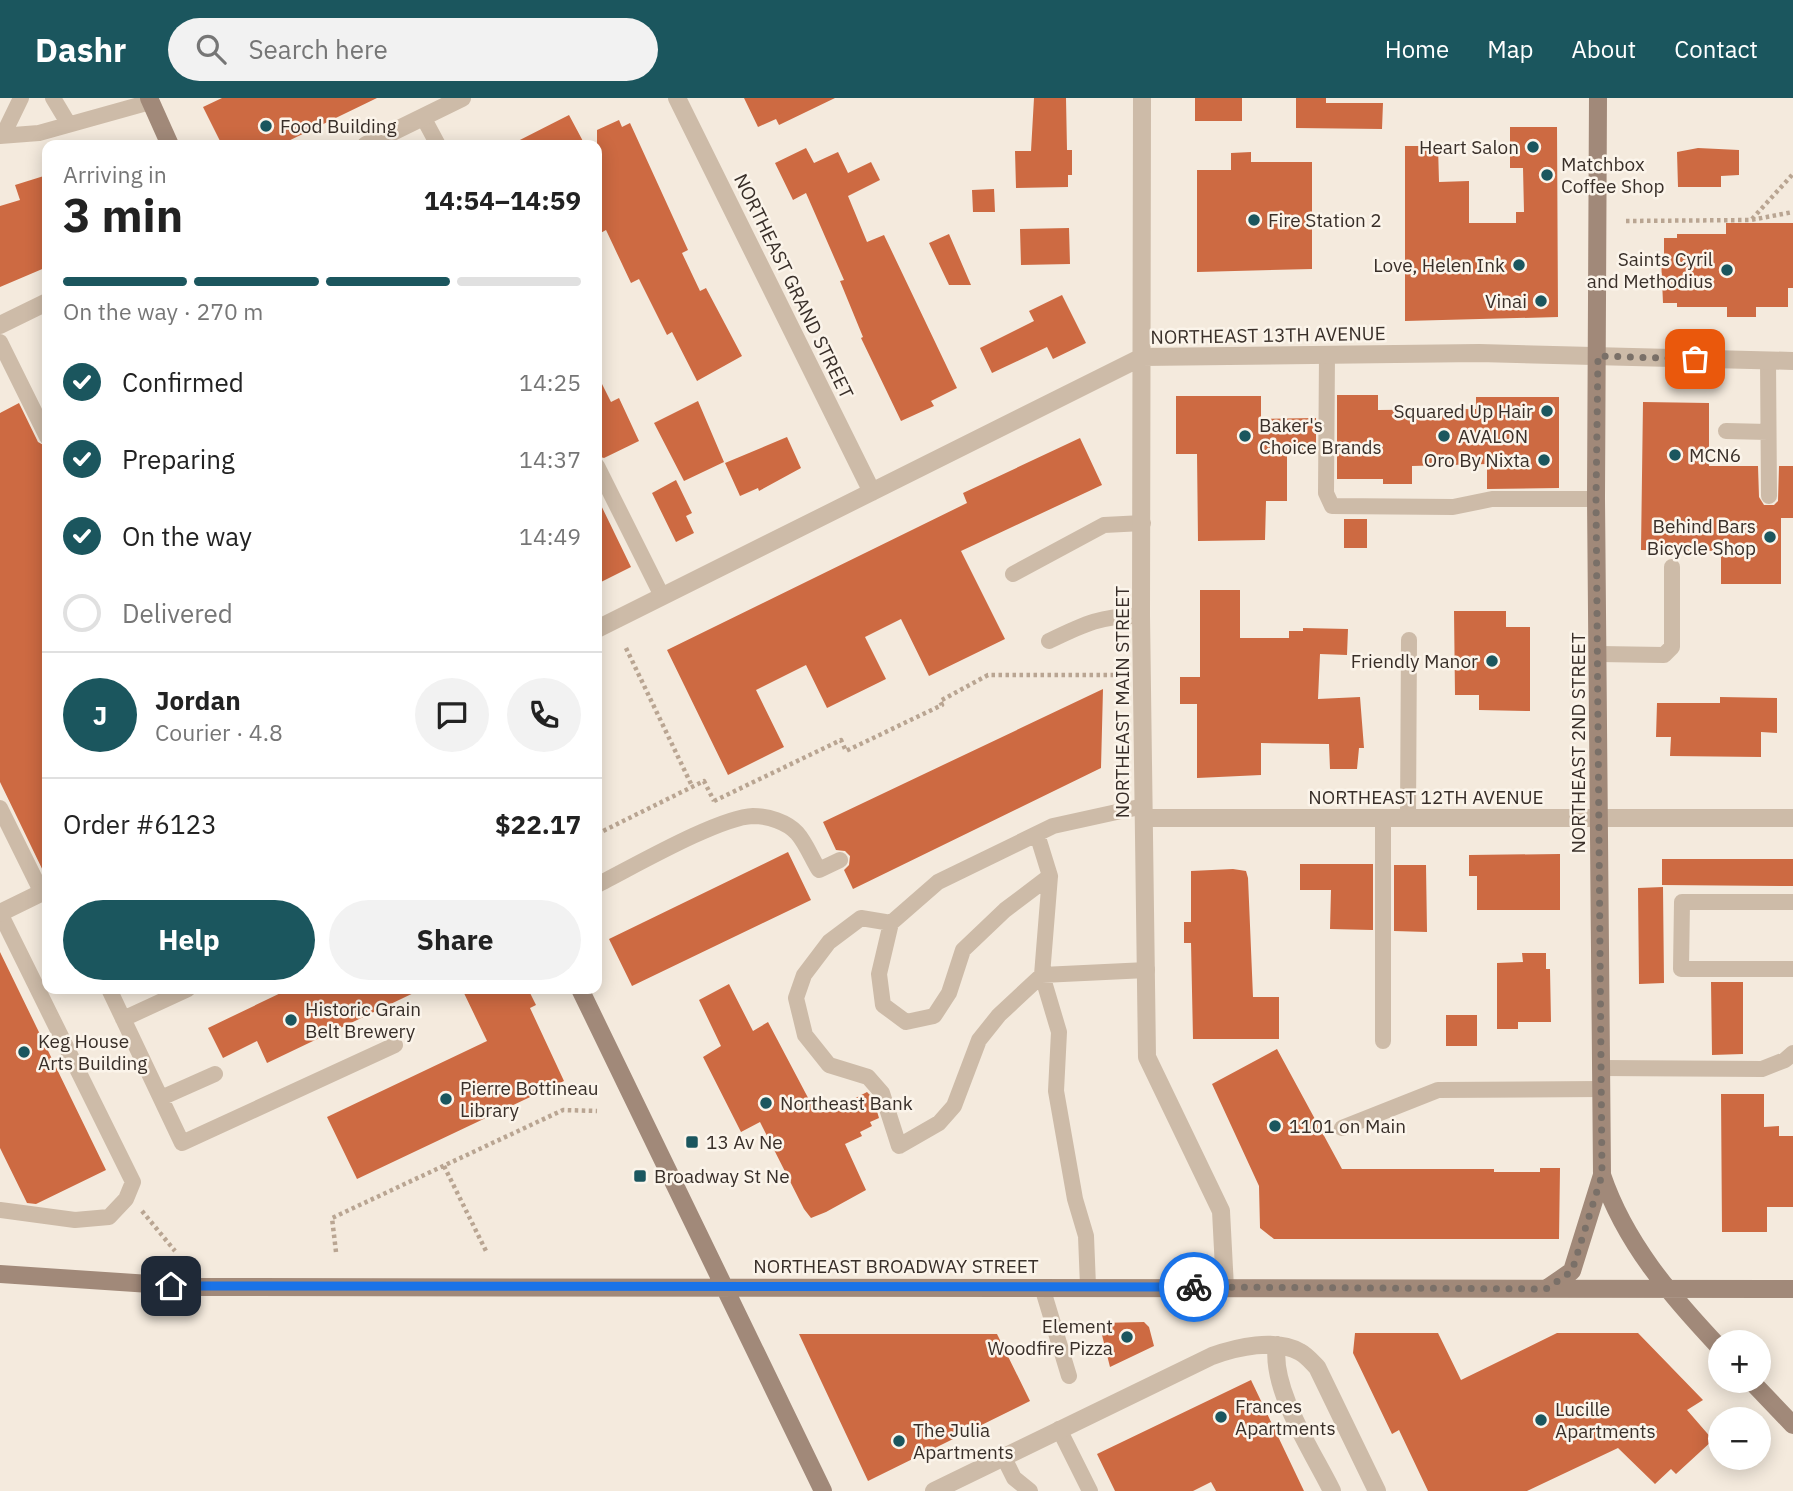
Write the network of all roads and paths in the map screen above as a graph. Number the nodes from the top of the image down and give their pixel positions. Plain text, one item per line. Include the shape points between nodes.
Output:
1 (21, 98) edge
2 (53, 98) edge
3 (462, 98) edge
4 (677, 98) edge
5 (1142, 98) edge
6 (1598, 98) edge
7 (149, 100) edge
8 (423, 117) junction
9 (68, 123) junction
10 (2, 135) edge
11 (168, 140) edge
12 (376, 140) edge
13 (435, 140) edge
14 (1793, 174) edge
15 (1793, 212) edge
16 (1751, 220) junction
17 (1626, 221) dead end
18 (42, 305) edge
19 (0, 326) edge
20 (0, 342) edge
21 (1327, 354) junction
22 (1598, 356) junction
23 (1142, 357) junction
24 (1768, 360) junction
25 (1793, 360) edge
26 (42, 427) edge
27 (1726, 430) dead end
28 (1768, 432) junction
29 (602, 476) edge
30 (872, 492) junction
31 (1769, 496) dead end
32 (1596, 499) junction
33 (1143, 523) junction
34 (1672, 568) dead end
35 (1013, 574) dead end
36 (662, 596) junction
37 (1141, 616) junction
38 (602, 626) edge
39 (1409, 640) dead end
40 (1049, 641) dead end
41 (626, 648) dead end
42 (1599, 654) junction
43 (1113, 675) dead end
44 (692, 786) junction
45 (714, 801) junction
46 (0, 808) edge
47 (1143, 812) junction
48 (1383, 818) junction
49 (1408, 818) junction
50 (1599, 818) junction
51 (1793, 818) edge
52 (725, 823) junction
53 (602, 831) edge
54 (1037, 834) junction
55 (840, 860) dead end
56 (1050, 876) junction
57 (602, 883) edge
58 (42, 888) edge
59 (42, 893) edge
60 (1793, 902) edge
61 (0, 913) edge
62 (891, 923) junction
63 (1793, 969) edge
64 (1147, 970) junction
65 (1042, 975) junction
66 (112, 994) edge
67 (177, 994) edge
68 (582, 994) edge
69 (124, 1019) junction
70 (1383, 1041) dead end
71 (395, 1045) dead end
72 (1793, 1053) edge
73 (1602, 1068) junction
74 (215, 1074) dead end
75 (1602, 1089) junction
76 (161, 1098) junction
77 (597, 1111) dead end
78 (1342, 1128) dead end
79 (444, 1166) junction
80 (1602, 1175) junction
81 (126, 1199) junction
82 (0, 1210) edge
83 (175, 1251) dead end
84 (486, 1251) dead end
85 (336, 1252) dead end
86 (0, 1274) edge
87 (1088, 1286) junction
88 (1042, 1287) junction
89 (723, 1288) junction
90 (1225, 1288) junction
91 (1546, 1289) junction
92 (1793, 1289) edge
93 (1665, 1290) junction
94 (1708, 1335) edge
95 (1277, 1345) junction
96 (1069, 1376) dead end
97 (1762, 1393) edge
98 (1793, 1425) edge
99 (1059, 1429) junction
100 (1004, 1458) junction
101 (823, 1491) edge
102 (934, 1491) edge
103 (1030, 1491) edge
104 (1090, 1491) edge
105 (1332, 1491) edge
106 (1377, 1491) edge

1 - 10 lane
2 - 9 lane
3 - 8 street
4 - 30 street, NORTHEAST GRAND STREET
5 - 23 street, NORTHEAST MAIN STREET
6 - 22 street, NORTHEAST 2ND STREET
7 - 9 lane
7 - 11 street
8 - 12 street
8 - 13 lane
9 - 10 lane via 39,133
14 - 16 path
15 - 16 path
16 - 17 path
18 - 19 street
20 - 26 lane
21 - 22 street, NORTHEAST 13TH AVENUE
21 - 23 street, NORTHEAST 13TH AVENUE
21 - 32 lane via 1326,494 1332,506 1453,508 1492,499
22 - 24 street, NORTHEAST 13TH AVENUE
22 - 32 street, NORTHEAST 2ND STREET
23 - 30 street, NORTHEAST 13TH AVENUE
23 - 33 street, NORTHEAST MAIN STREET
24 - 25 street, NORTHEAST 13TH AVENUE
24 - 28 lane
27 - 28 lane
28 - 31 lane
29 - 36 lane
30 - 36 street, NORTHEAST 13TH AVENUE
32 - 42 street, NORTHEAST 2ND STREET
33 - 35 lane via 1104,525
33 - 37 street, NORTHEAST MAIN STREET
34 - 42 lane via 1672,647 1664,654
36 - 38 street, NORTHEAST 13TH AVENUE
37 - 40 lane via 1095,619
37 - 47 street, NORTHEAST MAIN STREET
39 - 49 lane
41 - 44 path
42 - 50 street, NORTHEAST 2ND STREET
43 - 45 path via 988,675 940,701 942,705 846,751 841,740
44 - 45 path via 704,780
44 - 53 path
45 - 52 path
46 - 58 lane
47 - 48 street, NORTHEAST 12TH AVENUE
47 - 54 lane via 1053,826
47 - 64 street, NORTHEAST MAIN STREET
48 - 49 street, NORTHEAST 12TH AVENUE
48 - 70 lane
49 - 50 street, NORTHEAST 12TH AVENUE
50 - 51 street, NORTHEAST 12TH AVENUE
50 - 73 street, NORTHEAST 2ND STREET
52 - 55 lane via 753,817 774,819 797,833 819,870
52 - 57 lane
54 - 56 lane
54 - 62 lane via 938,882
56 - 62 lane via 963,950 948,993 934,1016 906,1022 883,1005 879,974
56 - 65 lane
59 - 61 street
60 - 63 lane via 1682,902 1681,969
61 - 81 lane via 133,1182
62 - 65 lane via 861,918 830,942 804,975 796,998 806,1035 830,1065 868,1077 882,1093 899,1146 939,1123 954,1106 979,1040
64 - 65 lane
64 - 90 street, NORTHEAST MAIN STREET via 1146,1057 1221,1211
65 - 87 lane via 1059,1032 1056,1091 1086,1236
66 - 69 lane
67 - 69 lane
68 - 89 street
69 - 76 lane
71 - 76 lane via 182,1143
72 - 73 lane via 1762,1069
73 - 75 street, NORTHEAST 2ND STREET
74 - 76 lane
75 - 78 lane via 1438,1090
75 - 80 street, NORTHEAST 2ND STREET
77 - 79 path via 563,1110
79 - 84 path
79 - 85 path via 332,1218
80 - 91 street via 1572,1271
80 - 93 street, NORTHEAST 2ND STREET via 1614,1210
81 - 82 lane via 109,1217 87,1219
81 - 83 path via 150,1217
86 - 89 street, NORTHEAST BROADWAY STREET via 195,1287
87 - 88 street, NORTHEAST BROADWAY STREET
87 - 90 street, NORTHEAST BROADWAY STREET
88 - 89 street, NORTHEAST BROADWAY STREET
88 - 96 lane
89 - 101 street
90 - 91 street, NORTHEAST BROADWAY STREET
91 - 93 street, NORTHEAST BROADWAY STREET
92 - 93 street, NORTHEAST BROADWAY STREET
93 - 94 street, NORTHEAST 2ND STREET
95 - 99 street via 1235,1348 1212,1356
95 - 105 street via 1281,1388
95 - 106 street via 1300,1352 1317,1367
97 - 98 street
99 - 100 street
99 - 104 lane
100 - 102 street
100 - 103 lane via 1014,1478

